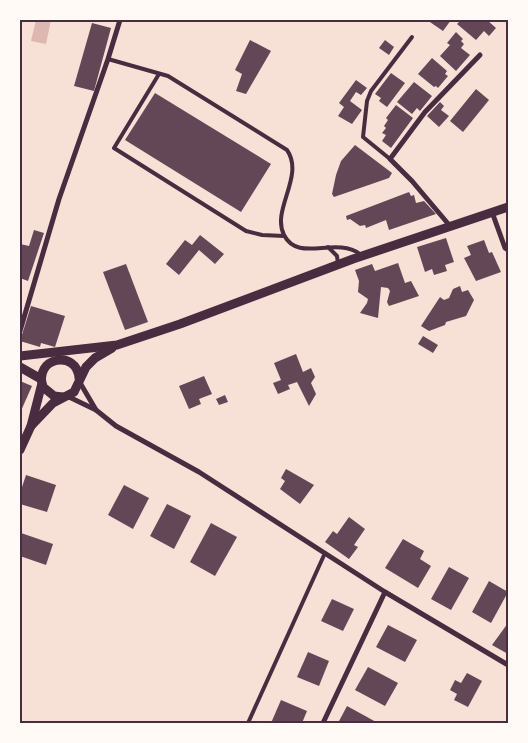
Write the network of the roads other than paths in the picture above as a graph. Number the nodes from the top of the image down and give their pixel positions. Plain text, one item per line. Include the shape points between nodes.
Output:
1 (120, 20) edge
2 (412, 37) dead end
3 (480, 54) dead end
4 (108, 59) junction
5 (159, 74) junction
6 (390, 158) junction
7 (508, 207) edge
8 (492, 212) junction
9 (450, 226) junction
10 (284, 236) junction
11 (328, 247) junction
12 (508, 250) edge
13 (363, 256) junction
14 (339, 265) junction
15 (20, 331) edge
16 (117, 345) junction
17 (20, 356) edge
18 (59, 358) junction
19 (20, 367) edge
20 (79, 380) junction
21 (42, 381) junction
22 (65, 397) junction
23 (96, 410) junction
24 (31, 426) junction
25 (20, 450) edge
26 (325, 553) junction
27 (385, 592) junction
28 (508, 665) edge
29 (248, 723) edge
30 (323, 723) edge

1 - 4 street
2 - 6 lane via 370,91 367,101 362,137
3 - 6 street via 425,112
4 - 5 lane
4 - 15 street via 59,199
5 - 10 lane via 168,76 287,150 293,169 282,215
5 - 10 lane via 114,148 246,231
6 - 9 street
7 - 8 street
8 - 9 street
8 - 12 street
9 - 13 street
10 - 11 lane via 298,249
11 - 13 lane via 354,250
11 - 14 lane via 337,256
13 - 14 street
14 - 16 street
16 - 18 street
16 - 20 street via 95,358
17 - 18 street
18 - 20 street via 75,367
18 - 21 street via 44,368
19 - 21 street
20 - 22 street via 76,389
20 - 23 street
21 - 22 street via 50,394
21 - 24 street
22 - 23 street
22 - 24 street via 53,403
23 - 26 street via 116,426 199,472
24 - 25 street
26 - 27 street
26 - 29 lane
27 - 28 street
27 - 30 street

